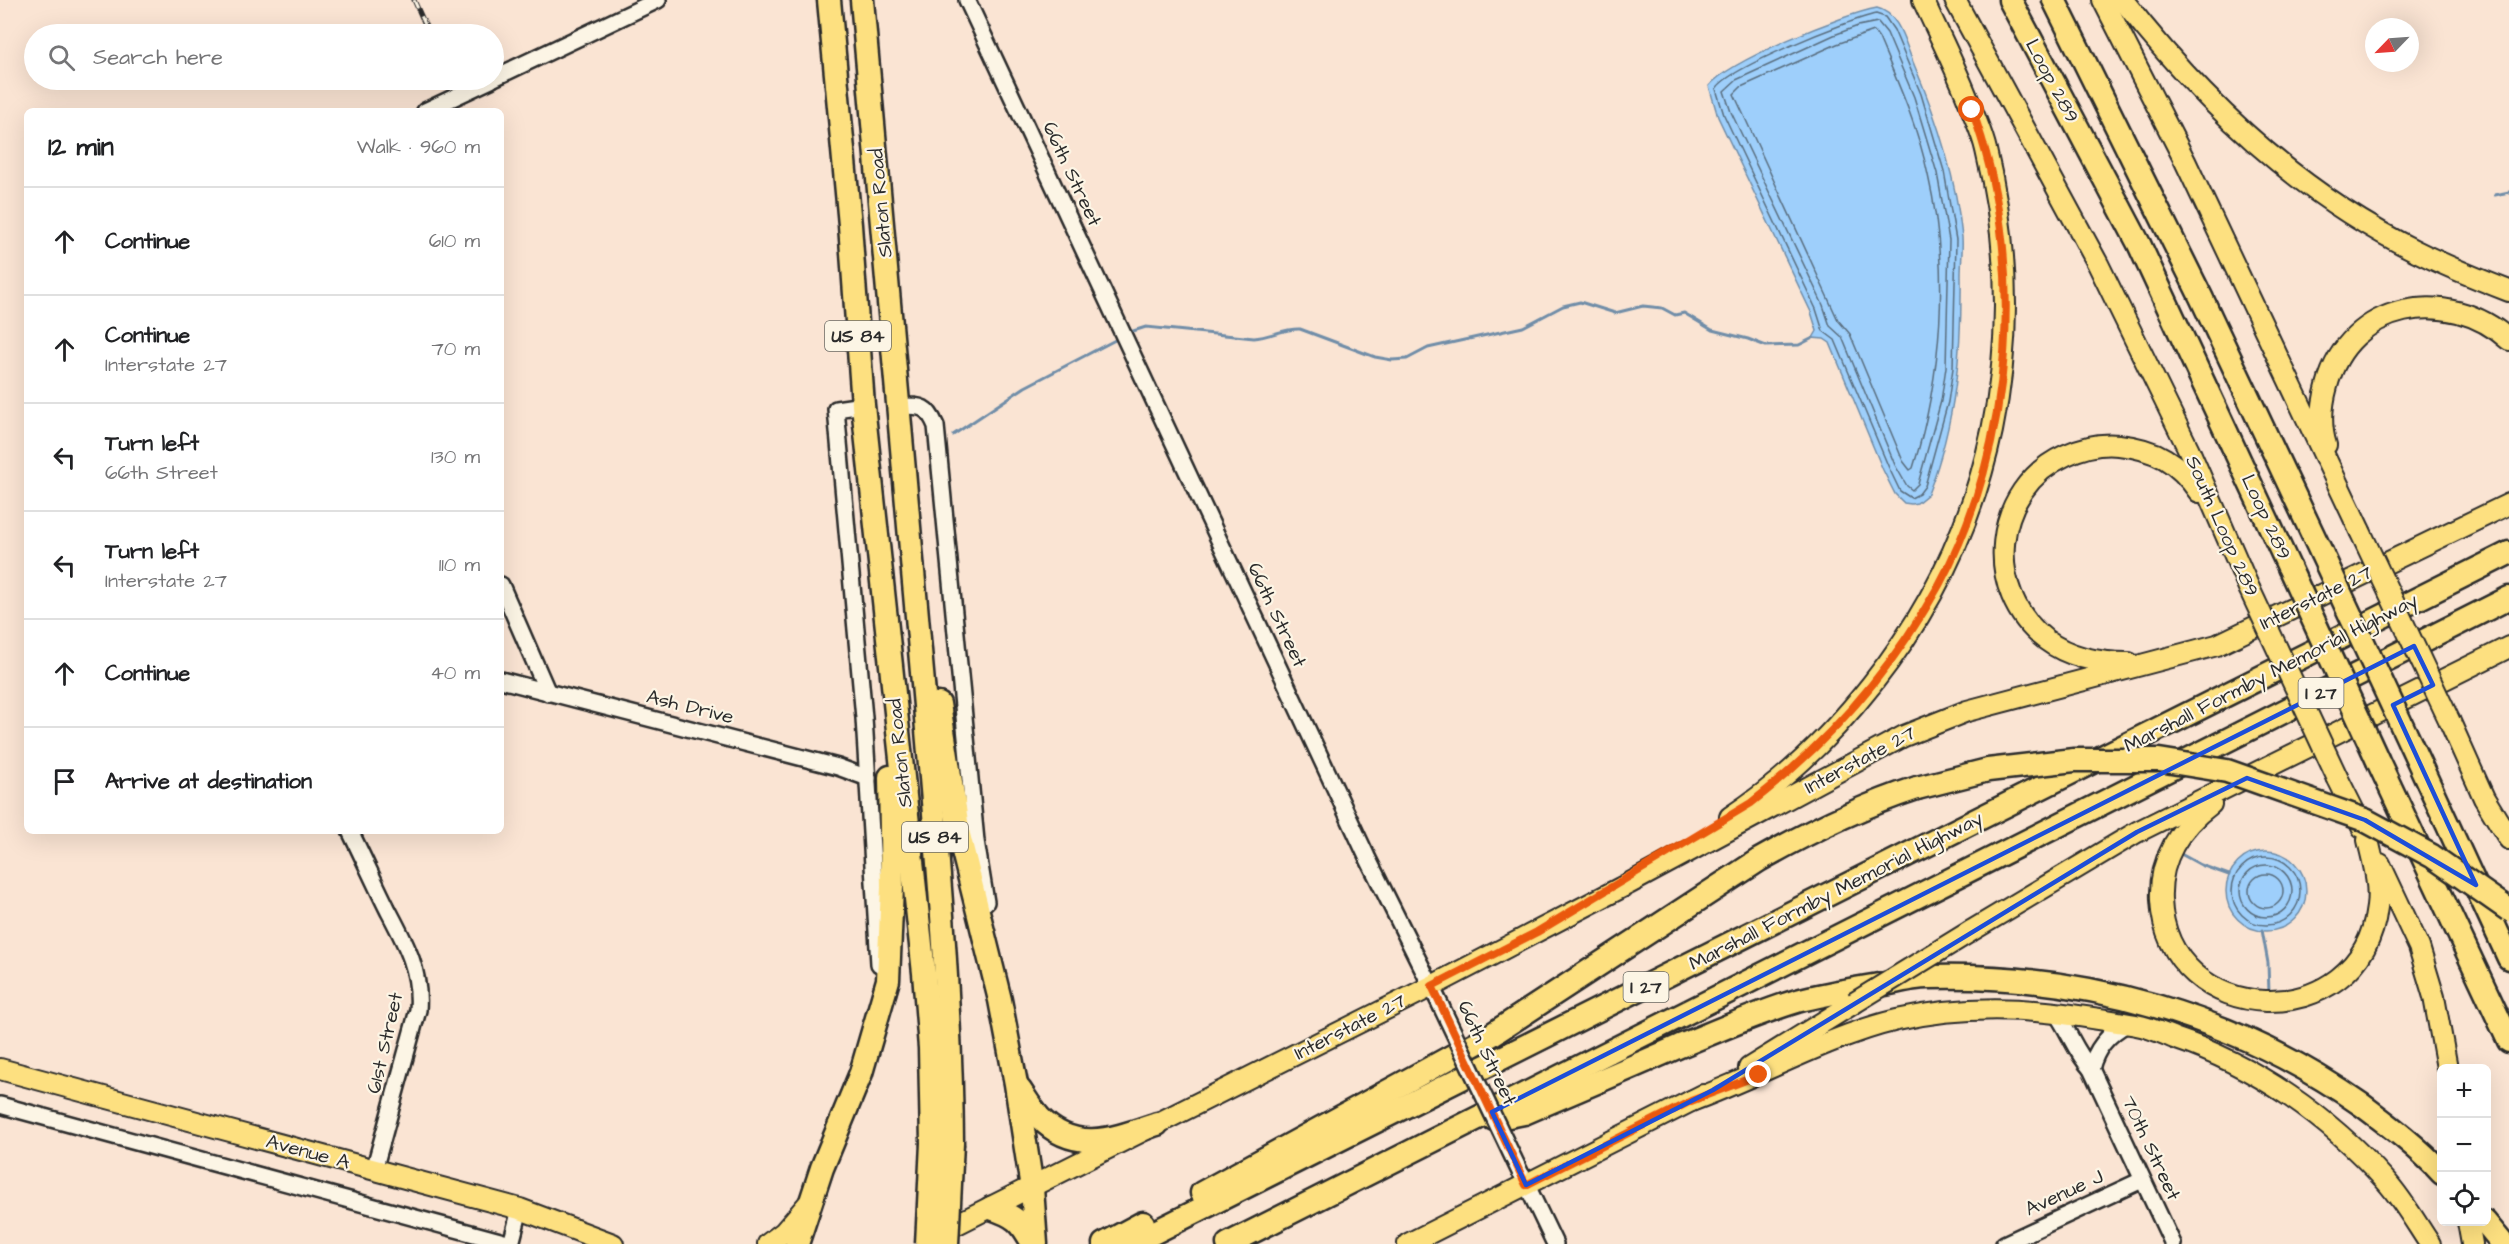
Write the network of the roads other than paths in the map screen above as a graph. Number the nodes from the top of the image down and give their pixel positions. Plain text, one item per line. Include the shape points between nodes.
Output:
1 (658, 0) edge
2 (829, 0) edge
3 (862, 0) edge
4 (967, 0) edge
5 (1923, 0) edge
6 (1955, 0) edge
7 (2010, 0) edge
8 (2054, 0) edge
9 (2103, 0) edge
10 (2123, 0) edge
11 (504, 73) edge
12 (469, 90) edge
13 (431, 108) edge
14 (2509, 291) edge
15 (2509, 340) edge
16 (863, 405) junction
17 (900, 406) junction
18 (2339, 485) junction
19 (2509, 493) edge
20 (2509, 504) edge
21 (2220, 522) junction
22 (911, 531) junction
23 (2438, 538) junction
24 (2509, 553) edge
25 (504, 592) edge
26 (2509, 598) edge
27 (2217, 645) junction
28 (2509, 647) edge
29 (891, 671) junction
30 (504, 681) edge
31 (548, 693) junction
32 (2467, 763) junction
33 (2266, 768) junction
34 (868, 778) junction
35 (2509, 817) edge
36 (352, 834) edge
37 (2509, 839) edge
38 (2368, 840) junction
39 (2509, 910) edge
40 (1537, 932) junction
41 (2509, 958) edge
42 (1432, 986) junction
43 (1000, 1000) junction
44 (879, 1012) junction
45 (2056, 1013) junction
46 (2127, 1024) junction
47 (2509, 1041) edge
48 (2446, 1064) edge
49 (0, 1069) edge
50 (2091, 1069) junction
51 (1016, 1084) junction
52 (1691, 1101) junction
53 (0, 1105) edge
54 (1157, 1124) junction
55 (1466, 1125) junction
56 (942, 1143) junction
57 (374, 1170) junction
58 (2441, 1172) edge
59 (1523, 1179) junction
60 (2142, 1180) junction
61 (1032, 1188) junction
62 (810, 1202) junction
63 (991, 1208) junction
64 (520, 1209) junction
65 (2469, 1226) edge
66 (2489, 1226) edge
67 (511, 1244) edge
68 (613, 1244) edge
69 (768, 1244) edge
70 (797, 1244) edge
71 (916, 1244) edge
72 (927, 1244) edge
73 (947, 1244) edge
74 (1034, 1244) edge
75 (1104, 1244) edge
76 (1131, 1244) edge
77 (1228, 1244) edge
78 (1408, 1244) edge
79 (1555, 1244) edge
80 (2004, 1244) edge
81 (2173, 1244) edge
82 (2430, 1244) edge
83 (2472, 1244) edge
84 (2503, 1244) edge

1 - 11 street
2 - 16 highway, Slaton Road / US 84
3 - 17 highway, Slaton Road / US 84
4 - 42 street, 66th Street via 1362,846
5 - 40 main road via 1961,80 1986,146 2002,232 2006,279 1997,406 1981,478 1961,533 1940,582 1886,667 1853,709 1784,778 1718,825
6 - 21 main road, South Loop 289 via 2098,264
7 - 47 highway, Loop 289, bridge via 2139,244
8 - 41 highway, Loop 289, bridge via 2201,297
9 - 18 main road via 2185,161
10 - 14 main road via 2177,66 2228,118 2311,187 2415,251
12 - 13 street
15 - 18 main road via 2486,322 2469,315 2426,307 2393,314 2356,336 2334,365 2324,396 2324,439
16 - 17 highway
16 - 29 highway, Slaton Road / US 84
16 - 34 street, Slaton Road via 836,409
17 - 22 highway, Slaton Road / US 84
17 - 43 street via 920,406 936,426 976,841
18 - 32 main road, bridge
19 - 23 main road
20 - 23 main road, Interstate 27
21 - 27 main road via 2185,472 2170,461 2137,447 2095,446 2059,458 2028,484 2010,514 2003,564 2007,584 2030,625 2046,640 2077,656 2129,663
21 - 38 main road, South Loop 289, bridge
22 - 43 highway via 959,835
22 - 56 highway, Slaton Road / US 84 via 948,1021
23 - 27 main road, Interstate 27
24 - 76 highway, Marshall Formby Memorial Highway / I 27
25 - 31 street
26 - 55 highway, Marshall Formby Memorial Highway / I 27
27 - 40 main road, Interstate 27 via 1934,722
28 - 33 main road
29 - 44 highway via 890,945 888,980
29 - 56 highway, Slaton Road / US 84
30 - 31 street, Ash Drive
31 - 34 street, Ash Drive
32 - 35 main road
32 - 37 main road
33 - 38 main road via 2188,823 2166,858 2161,892 2168,934 2184,960 2204,980 2235,998 2272,1003 2303,998 2342,975 2362,952 2374,923 2378,891
33 - 52 main road, bridge via 2137,832
34 - 44 street, Slaton Road
36 - 57 street, 61st Street via 400,931 417,972 420,991
38 - 48 main road, South Loop 289 via 2419,947 2434,998
39 - 75 highway, bridge via 2432,856 2365,820 2227,771 2159,760 2074,760 1988,770 1871,804 1786,845 1491,1035
40 - 42 main road, Interstate 27
42 - 54 main road, Interstate 27
42 - 59 street, 66th Street, bridge
43 - 51 highway
44 - 62 highway via 861,1073
45 - 46 main road
45 - 50 street, 70th Street
45 - 52 main road via 1936,1012 1897,1020 1828,1043
46 - 50 street via 2100,1047
46 - 82 main road via 2210,1051 2239,1065 2318,1117 2363,1158 2406,1207
49 - 57 main road, Avenue A
50 - 60 street, 70th Street
51 - 54 highway via 1038,1116 1065,1135 1081,1140 1112,1139
51 - 61 highway
52 - 59 main road
53 - 67 street, Avenue A
54 - 61 main road, Interstate 27
55 - 58 highway via 1524,1113 1797,1001 1927,977 2052,984 2107,992 2210,1023 2322,1077 2396,1130
55 - 77 highway, Marshall Formby Memorial Highway / I 27
56 - 72 highway, Slaton Road / US 84, bridge
56 - 73 highway, Slaton Road / US 84, bridge
57 - 64 main road, Avenue A
59 - 78 main road
59 - 79 street, 66th Street
60 - 80 street, Avenue J
60 - 81 street, 70th Street
61 - 63 main road, Interstate 27
61 - 74 highway
62 - 69 main road
62 - 70 highway
63 - 71 main road, Interstate 27
63 - 74 highway via 1022,1224
64 - 67 street
64 - 68 main road, Avenue A
65 - 83 main road
66 - 84 highway

